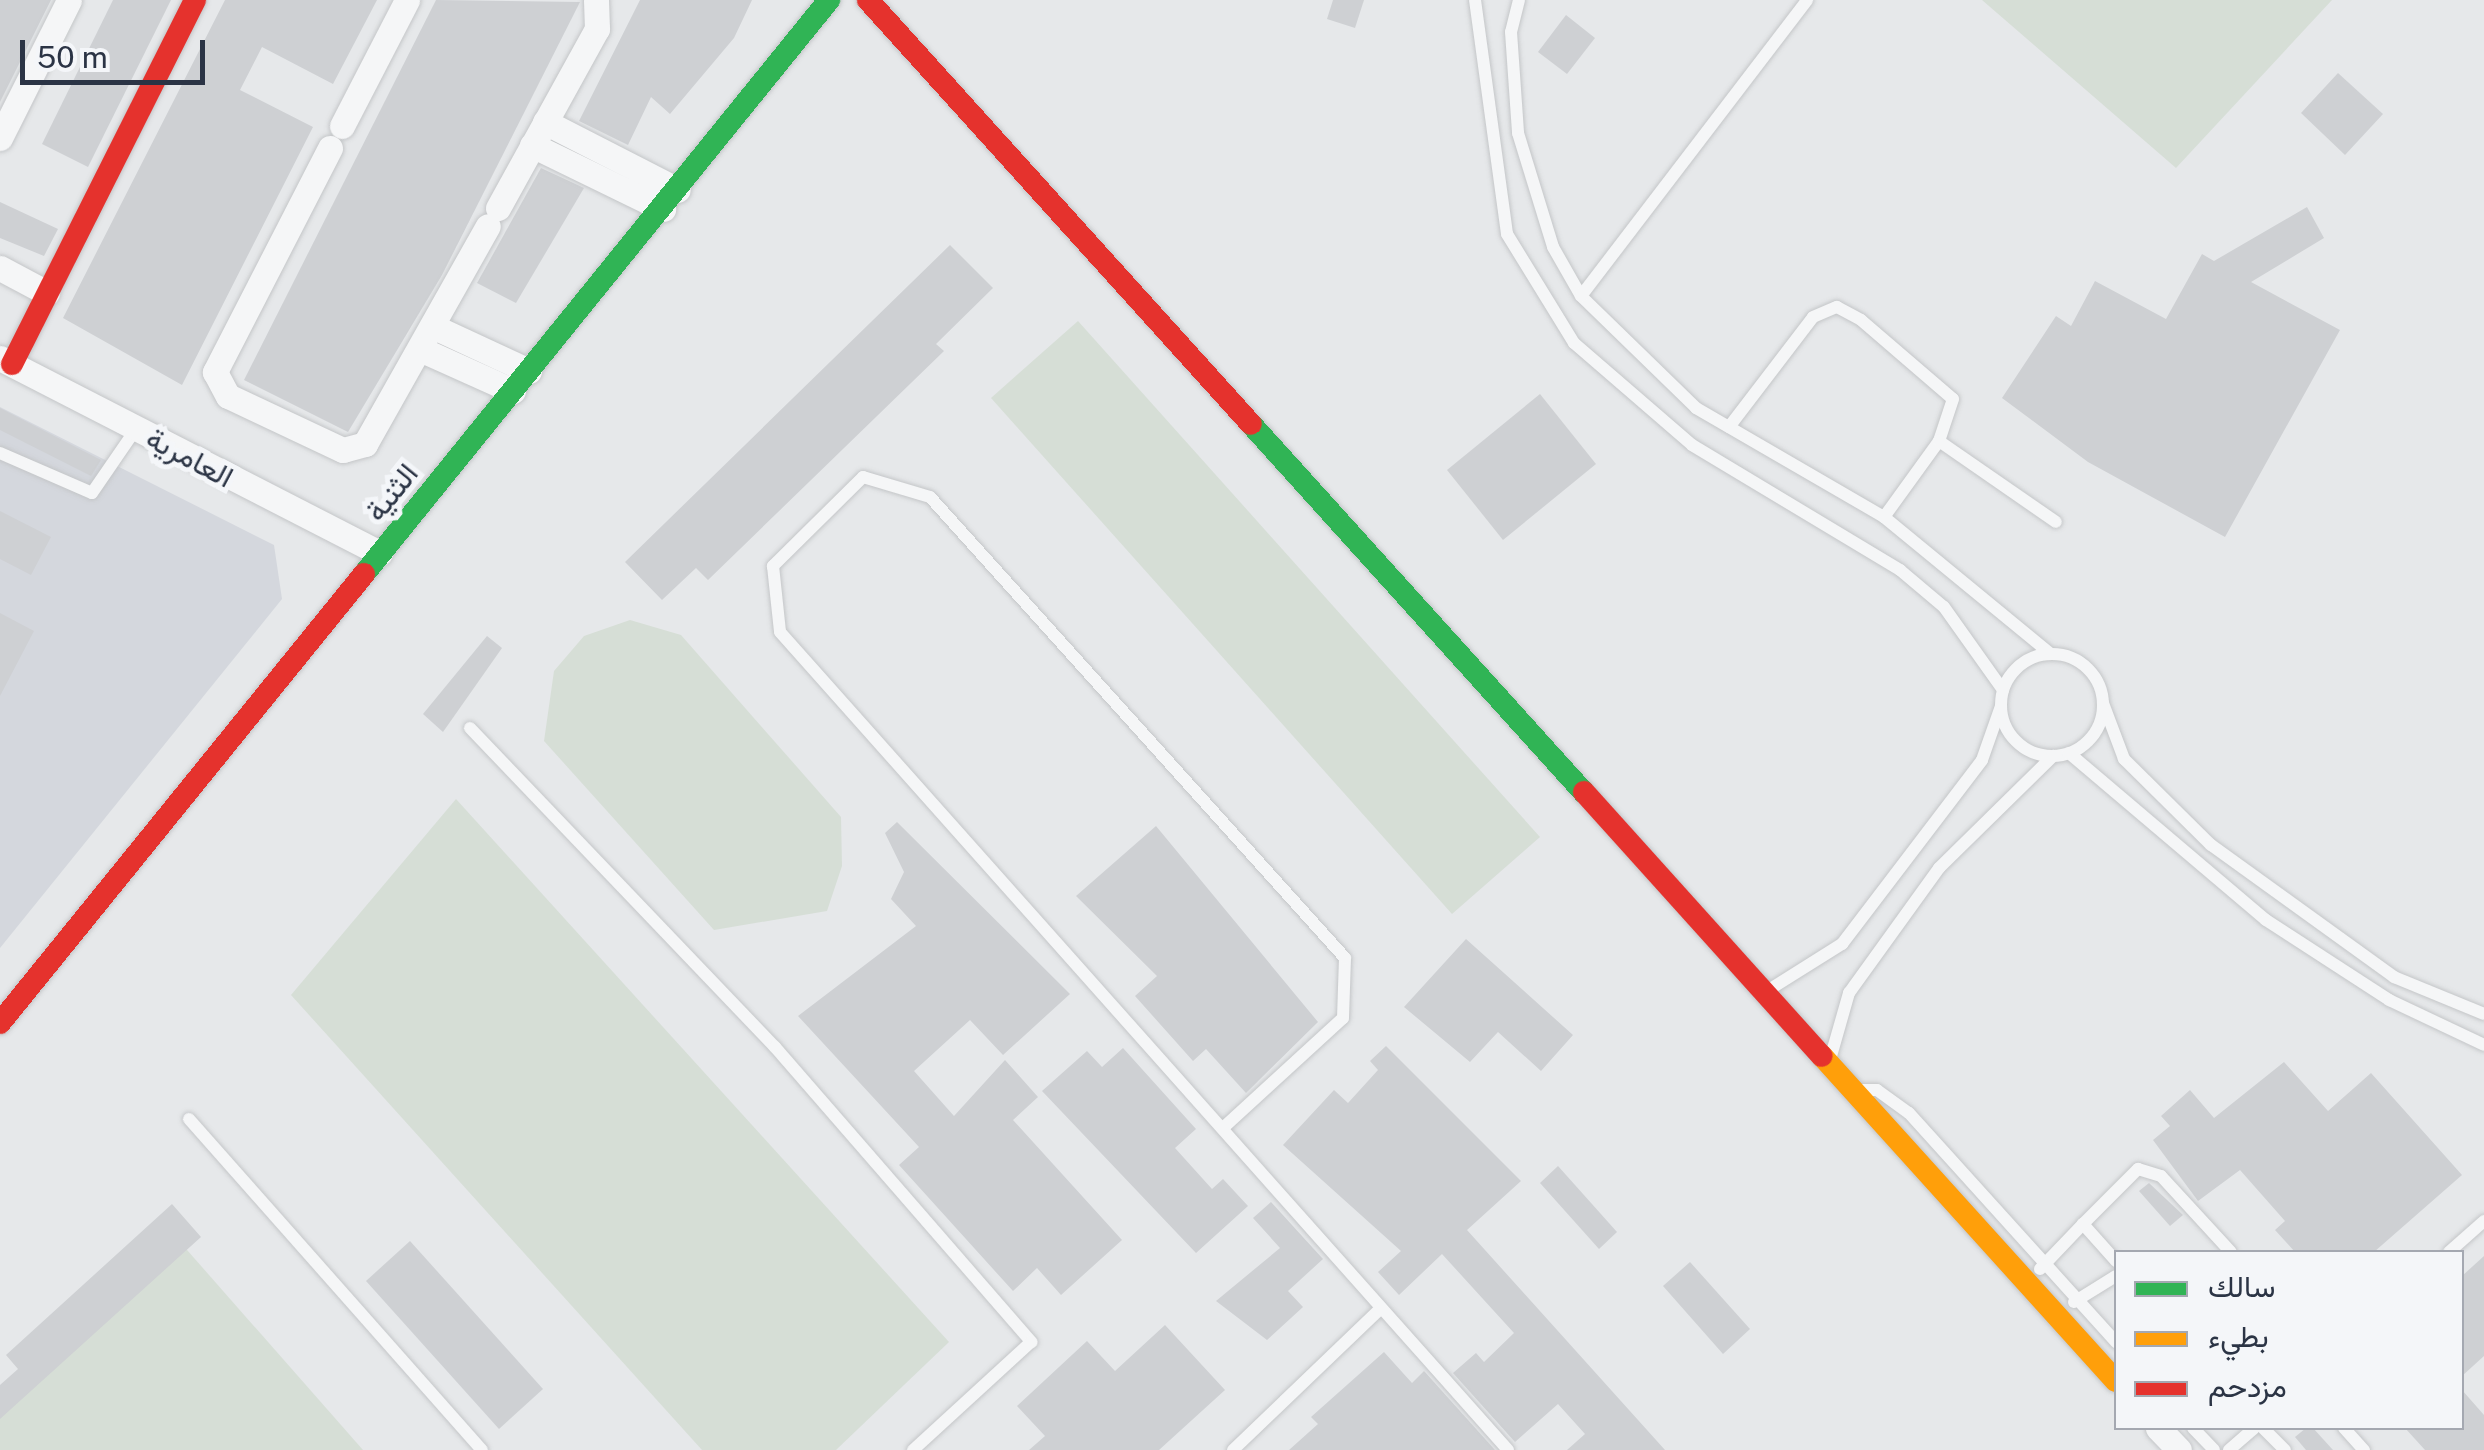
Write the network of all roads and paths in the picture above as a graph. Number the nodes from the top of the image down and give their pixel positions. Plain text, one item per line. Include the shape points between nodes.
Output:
1 (69, 0) edge
2 (195, 0) edge
3 (407, 0) edge
4 (596, 0) edge
5 (829, 0) edge
6 (868, 0) edge
7 (1475, 0) edge
8 (1519, 0) edge
9 (1807, 0) edge
10 (539, 134) junction
11 (0, 138) edge
12 (671, 199) junction
13 (0, 268) edge
14 (46, 293) junction
15 (1581, 296) junction
16 (426, 338) junction
17 (6, 361) edge
18 (521, 381) junction
19 (1730, 427) junction
20 (136, 429) junction
21 (1939, 442) junction
22 (0, 453) edge
23 (1884, 517) junction
24 (2056, 522) dead end
25 (380, 553) junction
26 (2050, 654) junction
27 (2003, 690) junction
28 (2103, 704) junction
29 (2001, 706) junction
30 (470, 728) dead end
31 (2068, 753) junction
32 (2053, 756) junction
33 (1764, 992) junction
34 (2484, 1014) edge
35 (0, 1023) edge
36 (2484, 1046) edge
37 (1830, 1063) junction
38 (1856, 1090) junction
39 (189, 1119) dead end
40 (1224, 1126) junction
41 (2484, 1221) edge
42 (2083, 1224) junction
43 (2230, 1250) edge
44 (2451, 1250) edge
45 (2114, 1260) edge
46 (2046, 1264) junction
47 (2114, 1277) edge
48 (2026, 1281) junction
49 (2078, 1298) junction
50 (1380, 1308) junction
51 (2059, 1318) junction
52 (2114, 1340) edge
53 (2114, 1380) edge
54 (2160, 1430) edge
55 (2196, 1430) edge
56 (2252, 1430) edge
57 (2265, 1430) edge
58 (2346, 1430) edge
59 (482, 1450) edge
60 (913, 1450) edge
61 (1233, 1450) edge
62 (1508, 1450) edge
63 (2178, 1450) edge
64 (2214, 1450) edge
65 (2229, 1450) edge
66 (2285, 1450) edge
67 (2364, 1450) edge

1 - 11 street
2 - 14 street
3 - 16 street via 215,382 354,450
4 - 10 street via 597,29
5 - 12 street, الثنية
6 - 33 street
7 - 27 lane via 1506,234 1574,344 1692,445 1900,570 1944,607
8 - 15 lane via 1511,32 1518,132 1540,212
9 - 15 lane
10 - 12 street
10 - 16 street
12 - 18 street, الثنية
13 - 14 street
14 - 17 street
15 - 19 lane via 1696,408
16 - 18 street
17 - 20 street, العامرية
18 - 25 street, الثنية
19 - 21 lane via 1812,317 1837,307 1953,398
19 - 23 lane
20 - 22 lane via 92,494
20 - 25 street, العامرية
21 - 23 lane
21 - 24 lane
23 - 26 lane
25 - 35 street, الثنية
26 - 27 lane via 2021,664
26 - 28 lane via 2081,663
27 - 29 lane
28 - 31 lane via 2094,734
28 - 34 lane via 2124,759 2211,845 2394,976
29 - 32 lane via 2023,747
29 - 33 lane via 1982,760 1842,944
30 - 60 lane via 775,1046 1032,1342
31 - 32 lane
31 - 36 lane via 2266,920 2389,1000
32 - 37 lane via 1971,831 1876,954 1835,1020
33 - 37 street
37 - 38 street
38 - 46 lane via 1899,1104
38 - 48 street
39 - 59 lane
40 - 40 lane via 1344,1018 1346,958 930,497 863,477 773,566 780,632
40 - 50 lane
41 - 44 lane
42 - 43 lane via 2130,1173 2146,1169
42 - 45 lane
42 - 46 lane
46 - 48 lane
46 - 49 lane
47 - 49 lane
48 - 51 street
49 - 51 lane
49 - 52 lane
50 - 61 lane
50 - 62 lane
51 - 53 street
54 - 63 street
55 - 64 lane
56 - 65 lane
57 - 66 lane
58 - 67 lane

